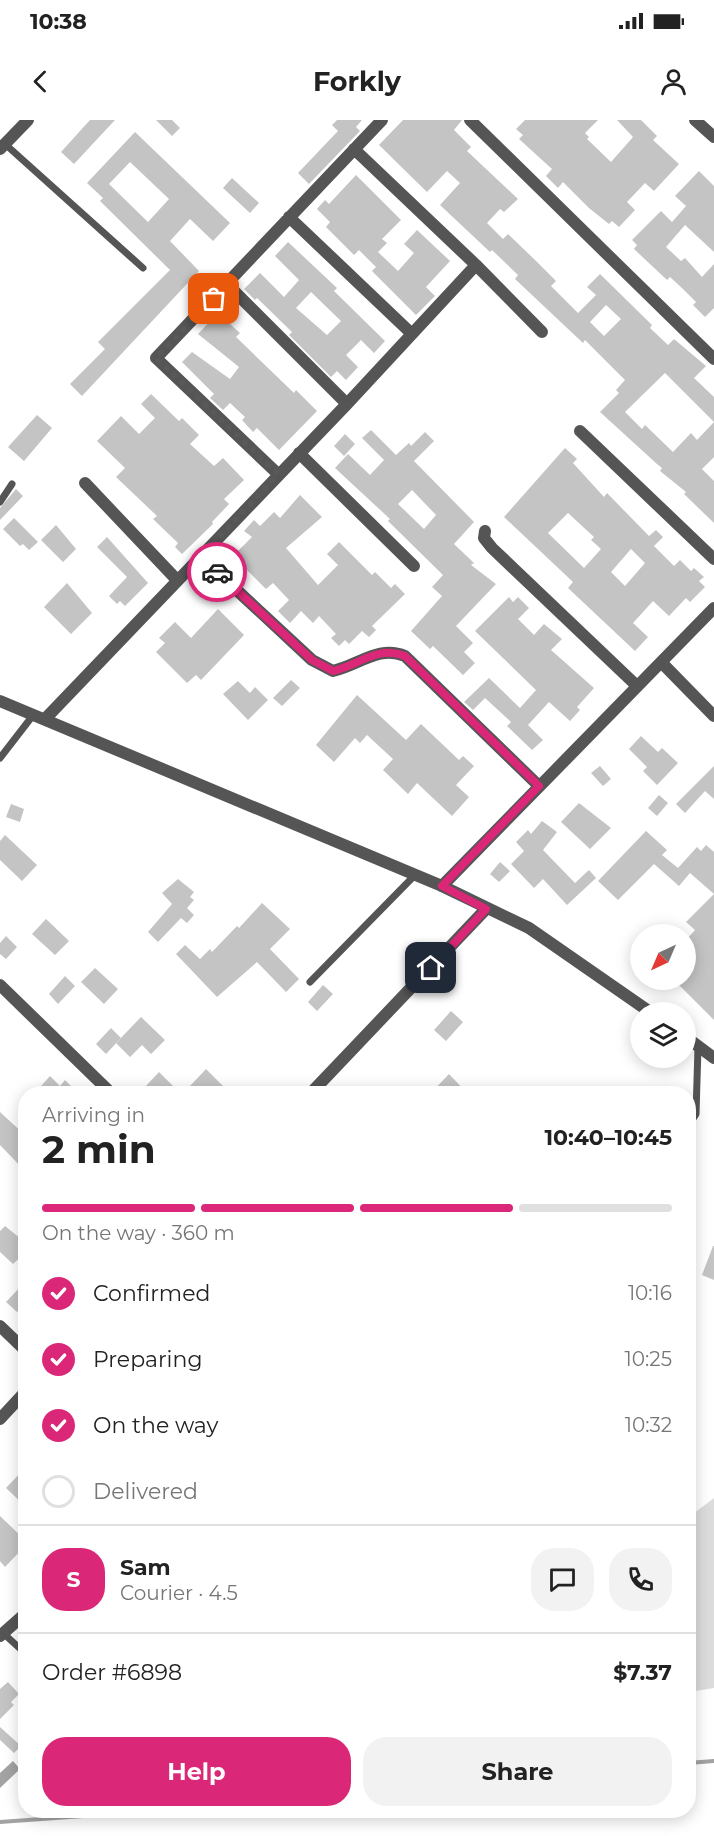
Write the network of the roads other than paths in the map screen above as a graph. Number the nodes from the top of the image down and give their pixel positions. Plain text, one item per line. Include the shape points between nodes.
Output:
1 (28, 120) edge
2 (382, 120) edge
3 (470, 120) edge
4 (697, 120) edge
5 (714, 138) edge
6 (3, 146) edge
7 (354, 148) junction
8 (289, 217) junction
9 (476, 264) junction
10 (143, 268) dead end
11 (228, 285) junction
12 (542, 332) dead end
13 (412, 334) junction
14 (714, 359) edge
15 (347, 404) junction
16 (580, 431) dead end
17 (299, 453) junction
18 (278, 474) junction
19 (85, 483) dead end
20 (12, 484) dead end
21 (0, 502) edge
22 (485, 531) dead end
23 (201, 557) junction
24 (714, 559) edge
25 (414, 566) dead end
26 (177, 580) junction
27 (714, 608) edge
28 (662, 663) junction
29 (637, 686) junction
30 (0, 701) edge
31 (40, 716) junction
32 (714, 716) edge
33 (0, 758) edge
34 (539, 786) junction
35 (415, 875) junction
36 (442, 886) junction
37 (486, 909) junction
38 (310, 982) dead end
39 (0, 985) edge
40 (636, 1002) edge
41 (698, 1046) joint
42 (714, 1058) edge
43 (104, 1086) edge
44 (318, 1086) edge
45 (696, 1114) edge
46 (0, 1326) edge
47 (18, 1343) edge
48 (18, 1400) edge
49 (0, 1419) edge
50 (18, 1619) edge
51 (1, 1633) edge
52 (18, 1647) edge

1 - 6 street
2 - 7 street
3 - 14 street
4 - 5 street
6 - 10 lane
7 - 8 street
7 - 9 street
8 - 11 street
8 - 13 street
9 - 12 street
9 - 13 street
11 - 15 street
11 - 18 street via 156,358
13 - 15 street
15 - 17 street
16 - 24 street
17 - 18 street
17 - 25 street
18 - 23 street
19 - 26 street
20 - 21 lane
22 - 29 street via 484,538 492,548
23 - 26 street
23 - 34 street via 312,660 333,671 379,653 393,651 405,656
26 - 31 street
27 - 28 street
28 - 29 street
28 - 32 street
29 - 34 street
30 - 31 street
31 - 33 lane
31 - 35 street
34 - 36 street
35 - 36 street
35 - 38 lane
36 - 37 street
37 - 40 street via 529,928
37 - 44 street
39 - 43 street
41 - 42 street
41 - 45 lane
46 - 47 street
48 - 49 street
50 - 51 street
51 - 52 lane

